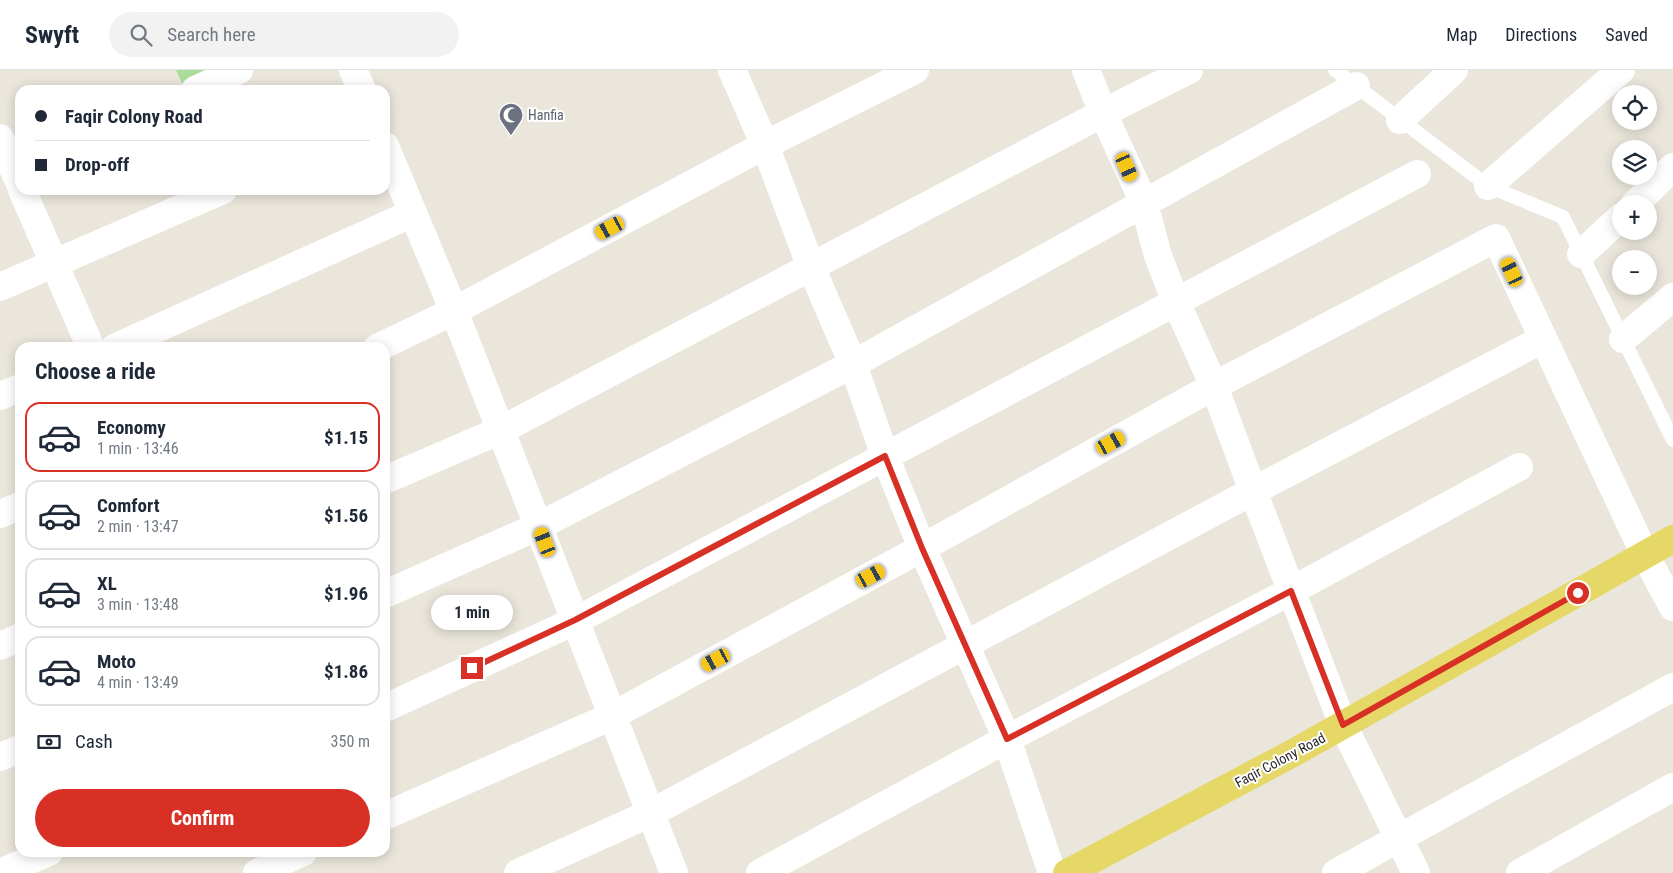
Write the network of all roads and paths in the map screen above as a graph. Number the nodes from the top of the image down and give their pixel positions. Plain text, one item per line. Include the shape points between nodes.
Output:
1 (239, 70) edge
2 (353, 70) edge
3 (732, 70) edge
4 (915, 70) edge
5 (1086, 70) edge
6 (1189, 70) edge
7 (1335, 70) edge
8 (1454, 70) edge
9 (1621, 70) edge
10 (206, 85) edge
11 (360, 85) edge
12 (1356, 86) junction
13 (1103, 113) junction
14 (1400, 120) junction
15 (0, 138) edge
16 (765, 145) junction
17 (390, 158) edge
18 (1673, 167) edge
19 (1418, 174) dead end
20 (15, 179) edge
21 (1488, 186) junction
22 (22, 195) edge
23 (212, 195) edge
24 (1644, 195) edge
25 (1144, 203) junction
26 (413, 213) junction
27 (1612, 225) edge
28 (1581, 254) junction
29 (54, 264) junction
30 (811, 267) junction
31 (0, 287) edge
32 (1673, 297) edge
33 (1176, 302) junction
34 (454, 311) junction
35 (1543, 339) junction
36 (1624, 339) junction
37 (88, 342) edge
38 (127, 342) edge
39 (389, 342) edge
40 (853, 364) junction
41 (1214, 386) junction
42 (15, 390) edge
43 (0, 396) edge
44 (501, 430) junction
45 (1673, 440) edge
46 (885, 456) junction
47 (1519, 466) dead end
48 (390, 478) edge
49 (1253, 491) junction
50 (15, 508) edge
51 (0, 514) edge
52 (538, 526) junction
53 (1673, 539) edge
54 (922, 548) junction
55 (1645, 555) junction
56 (1291, 591) junction
57 (390, 592) edge
58 (1673, 607) edge
59 (575, 620) junction
60 (15, 640) edge
61 (965, 644) junction
62 (0, 646) edge
63 (1673, 686) edge
64 (390, 706) edge
65 (612, 716) junction
66 (1343, 725) junction
67 (1007, 739) junction
68 (15, 751) edge
69 (0, 757) edge
70 (1673, 787) edge
71 (390, 814) edge
72 (650, 814) junction
73 (1400, 838) junction
74 (37, 857) edge
75 (299, 858) edge
76 (0, 873) edge
77 (257, 873) edge
78 (518, 873) edge
79 (674, 873) edge
80 (760, 873) edge
81 (1052, 873) edge
82 (1067, 873) edge
83 (1336, 873) edge
84 (1416, 873) edge
85 (1520, 873) edge

1 - 10 street
2 - 11 street
3 - 16 street
4 - 16 street
5 - 13 street
6 - 13 street
7 - 12 lane
8 - 14 street
9 - 21 street
12 - 14 lane
12 - 25 street
13 - 25 street
13 - 30 street
14 - 21 lane
15 - 20 street
16 - 30 street
16 - 34 street
17 - 26 street
18 - 24 street
19 - 33 street
21 - 28 lane via 1563,217
22 - 29 street
23 - 29 street
25 - 33 street via 1158,256
25 - 40 street
26 - 34 street
26 - 38 street
27 - 28 street
28 - 36 lane
29 - 31 street
29 - 37 street
30 - 40 street
30 - 44 street
32 - 36 street
33 - 41 street
33 - 46 street
34 - 39 street
34 - 44 street
35 - 41 street via 1496,238
35 - 49 street
35 - 55 street
36 - 45 lane
40 - 46 street
40 - 52 street
41 - 49 street
41 - 54 street
42 - 43 street
44 - 48 street
44 - 52 street
46 - 54 street
46 - 59 street
47 - 56 street
49 - 56 street
49 - 61 street
50 - 51 street
52 - 57 street
52 - 59 street
53 - 55 main road, Faqir Colony Road
54 - 61 street
54 - 65 street
55 - 58 street
55 - 66 main road, Faqir Colony Road
56 - 66 street
56 - 67 street
59 - 64 street
59 - 65 street
60 - 62 street
61 - 67 street
61 - 72 street
63 - 73 street
65 - 71 street
65 - 72 street
66 - 73 street
66 - 82 main road, Faqir Colony Road
67 - 80 street
67 - 81 street
68 - 69 street
70 - 85 street
72 - 78 street
72 - 79 street
73 - 83 street
73 - 84 street
74 - 76 street
75 - 77 street

